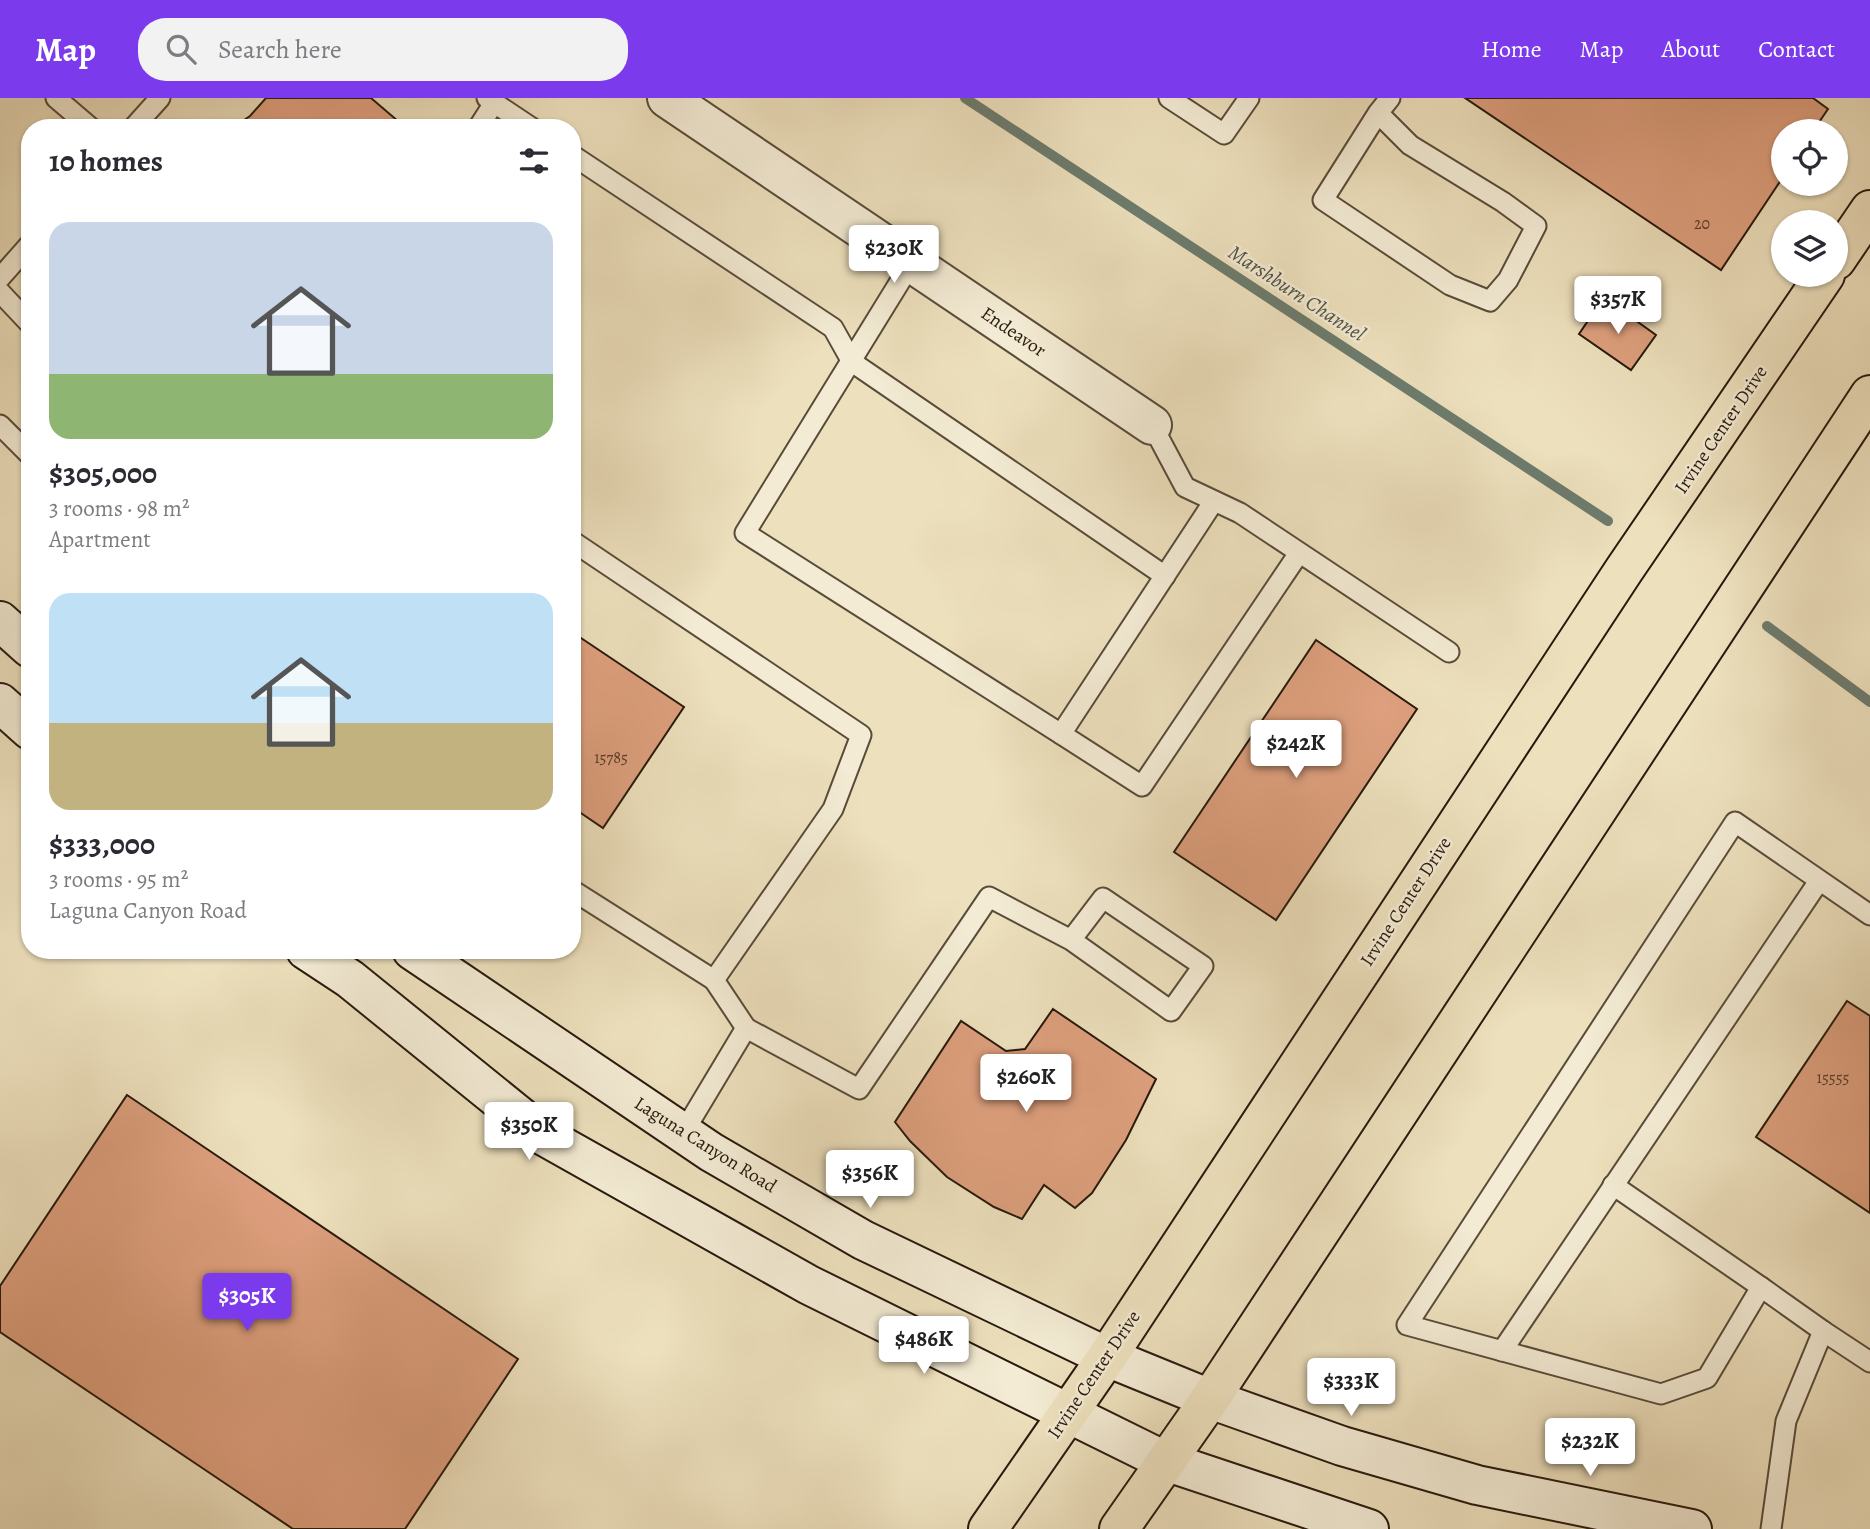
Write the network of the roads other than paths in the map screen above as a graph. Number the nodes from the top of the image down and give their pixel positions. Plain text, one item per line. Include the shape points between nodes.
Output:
1 (56, 98) edge
2 (160, 98) edge
3 (667, 98) edge
4 (1169, 98) edge
5 (1249, 98) edge
6 (491, 100) edge
7 (1384, 106) edge
8 (80, 119) edge
9 (141, 119) edge
10 (482, 119) edge
11 (519, 119) edge
12 (581, 161) edge
13 (1870, 210) edge
14 (1848, 242) edge
15 (21, 254) edge
16 (912, 262) junction
17 (0, 278) edge
18 (1817, 287) edge
19 (0, 292) edge
20 (21, 314) edge
21 (852, 362) junction
22 (1870, 395) edge
23 (0, 425) edge
24 (1152, 425) joint
25 (21, 446) edge
26 (1214, 501) junction
27 (581, 547) edge
28 (1299, 552) junction
29 (1165, 576) junction
30 (0, 621) edge
31 (21, 640) edge
32 (1449, 652) dead end
33 (0, 703) edge
34 (21, 722) edge
35 (1061, 734) junction
36 (1819, 881) junction
37 (581, 896) edge
38 (1870, 915) edge
39 (1071, 940) junction
40 (320, 959) edge
41 (425, 959) edge
42 (714, 980) junction
43 (746, 1028) junction
44 (683, 1133) junction
45 (1613, 1185) junction
46 (1761, 1287) junction
47 (1823, 1331) junction
48 (1502, 1351) junction
49 (1107, 1357) junction
50 (1870, 1362) edge
51 (1210, 1399) junction
52 (1066, 1413) junction
53 (1165, 1461) junction
54 (988, 1529) edge
55 (1119, 1529) edge
56 (1369, 1529) edge
57 (1692, 1529) edge
58 (1772, 1529) edge

1 - 8 lane
2 - 9 lane
3 - 16 main road, Endeavor
4 - 5 lane via 1224,134
6 - 10 lane
6 - 11 lane
7 - 7 lane via 1410,145 1536,226 1508,280 1490,301 1450,285 1323,200
12 - 21 lane via 833,328
13 - 14 main road
15 - 17 lane
16 - 21 lane
16 - 24 main road, Endeavor
18 - 49 main road, Irvine Center Drive via 1624,570
19 - 20 lane
21 - 29 lane
21 - 35 lane via 745,533
22 - 51 main road
23 - 25 lane
24 - 26 lane via 1185,487
26 - 28 lane
26 - 29 lane
27 - 42 lane via 861,735 833,809
28 - 32 lane
28 - 35 lane via 1142,786
29 - 35 lane
30 - 31 main road
33 - 34 main road
36 - 38 lane
36 - 45 lane
36 - 48 lane via 1735,822 1407,1325
37 - 42 lane
39 - 39 lane via 1171,1011 1203,966 1103,898
39 - 43 lane via 989,897 859,1089
40 - 52 main road via 544,1136 810,1285
41 - 44 main road, Laguna Canyon Road
42 - 43 lane
43 - 44 lane
44 - 49 main road, Laguna Canyon Road via 863,1240
45 - 46 lane
45 - 48 lane
46 - 47 lane
46 - 48 lane via 1707,1378 1661,1394
47 - 50 lane
47 - 58 lane via 1786,1420
49 - 51 main road, Laguna Canyon Road
49 - 52 main road, Irvine Center Drive
51 - 53 main road
51 - 57 main road, Laguna Canyon Road via 1342,1446 1477,1485
52 - 53 main road
52 - 54 main road, Irvine Center Drive
53 - 55 main road
53 - 56 main road

